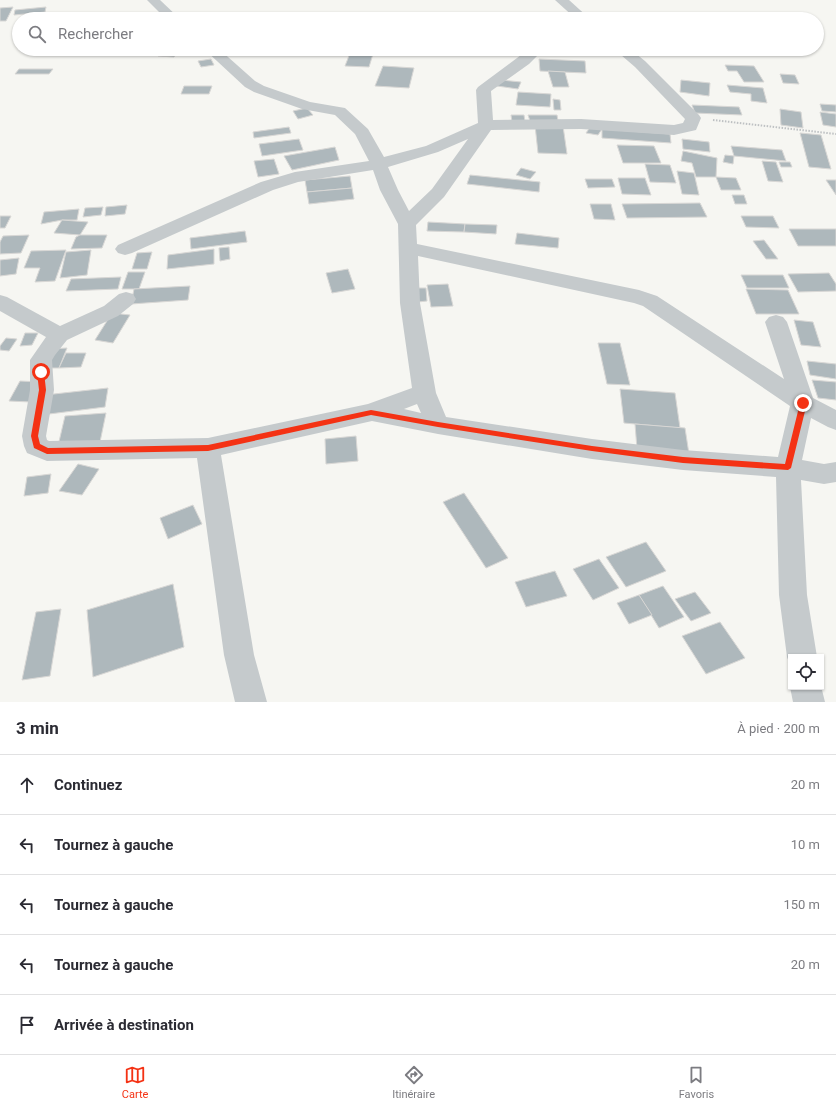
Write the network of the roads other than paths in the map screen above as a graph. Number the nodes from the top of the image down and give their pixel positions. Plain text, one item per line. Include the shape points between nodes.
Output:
1 (153, 0) edge
2 (562, 6) edge
3 (166, 12) edge
4 (572, 12) edge
5 (219, 56) edge
6 (531, 56) edge
7 (630, 56) edge
8 (486, 125) junction
9 (379, 164) junction
10 (407, 224) junction
11 (408, 248) junction
12 (125, 249) dead end
13 (126, 299) dead end
14 (0, 302) edge
15 (776, 322) dead end
16 (59, 335) junction
17 (424, 393) junction
18 (803, 403) junction
19 (371, 412) junction
20 (836, 421) edge
21 (438, 425) junction
22 (208, 448) junction
23 (788, 468) junction
24 (836, 472) edge
25 (802, 654) edge
26 (807, 690) edge
27 (251, 702) edge
28 (809, 702) edge

1 - 3 street
2 - 4 street
5 - 9 street via 250,84 307,106 340,112 362,132
6 - 8 street via 492,81 483,90
7 - 8 street via 693,118 690,127 674,130 581,124
8 - 9 street via 432,150
8 - 10 street via 438,193
9 - 10 street
9 - 12 street via 295,177 267,186
10 - 11 street
11 - 17 street via 410,303
11 - 18 street via 650,301
13 - 16 street via 111,311
14 - 16 street
15 - 18 street
16 - 22 street via 41,360 42,390 34,436 36,446 47,451
17 - 19 street
17 - 21 street
18 - 20 street
18 - 23 street
19 - 21 street
19 - 22 street
21 - 23 street via 592,449
22 - 27 street via 239,655
23 - 24 street via 824,474
23 - 25 street via 792,595
26 - 28 street

